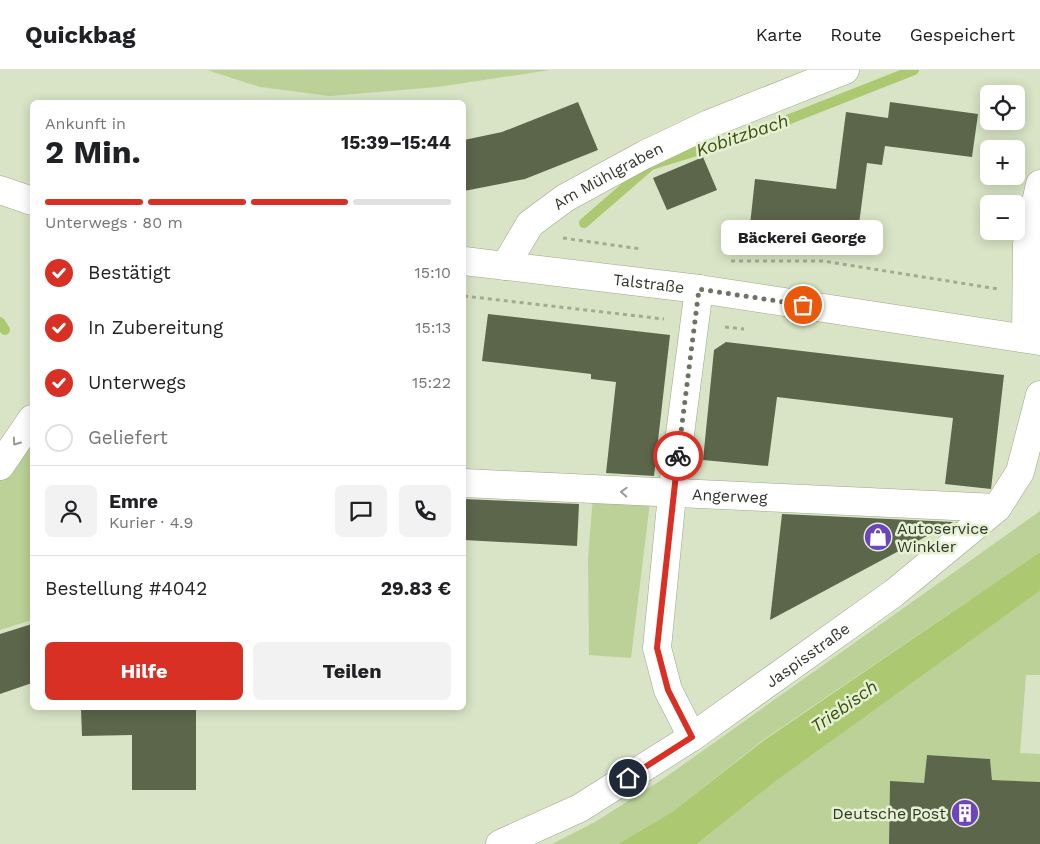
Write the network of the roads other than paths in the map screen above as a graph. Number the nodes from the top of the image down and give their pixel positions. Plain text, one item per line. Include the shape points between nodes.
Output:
1 (845, 70) edge
2 (1040, 184) edge
3 (0, 190) edge
4 (30, 200) edge
5 (466, 261) edge
6 (505, 266) junction
7 (699, 289) junction
8 (1033, 339) edge
9 (1040, 395) edge
10 (30, 422) edge
11 (0, 466) edge
12 (466, 483) edge
13 (672, 495) junction
14 (997, 508) junction
15 (692, 737) junction
16 (500, 844) edge

1 - 6 street, Am Mühlgraben via 709,124 644,154 565,198 530,224
2 - 8 street via 1027,244 1026,294
3 - 4 street
5 - 6 street, Talstraße
6 - 7 street, Talstraße
7 - 8 street, Talstraße
7 - 13 street
9 - 14 street, Jaspisstraße via 1020,472
10 -> 11 street
13 -> 12 street, Angerweg
13 - 14 street, Angerweg
13 - 15 street via 657,648 668,690
14 - 15 street, Jaspisstraße via 894,593
15 - 16 street, Jaspisstraße via 580,808

